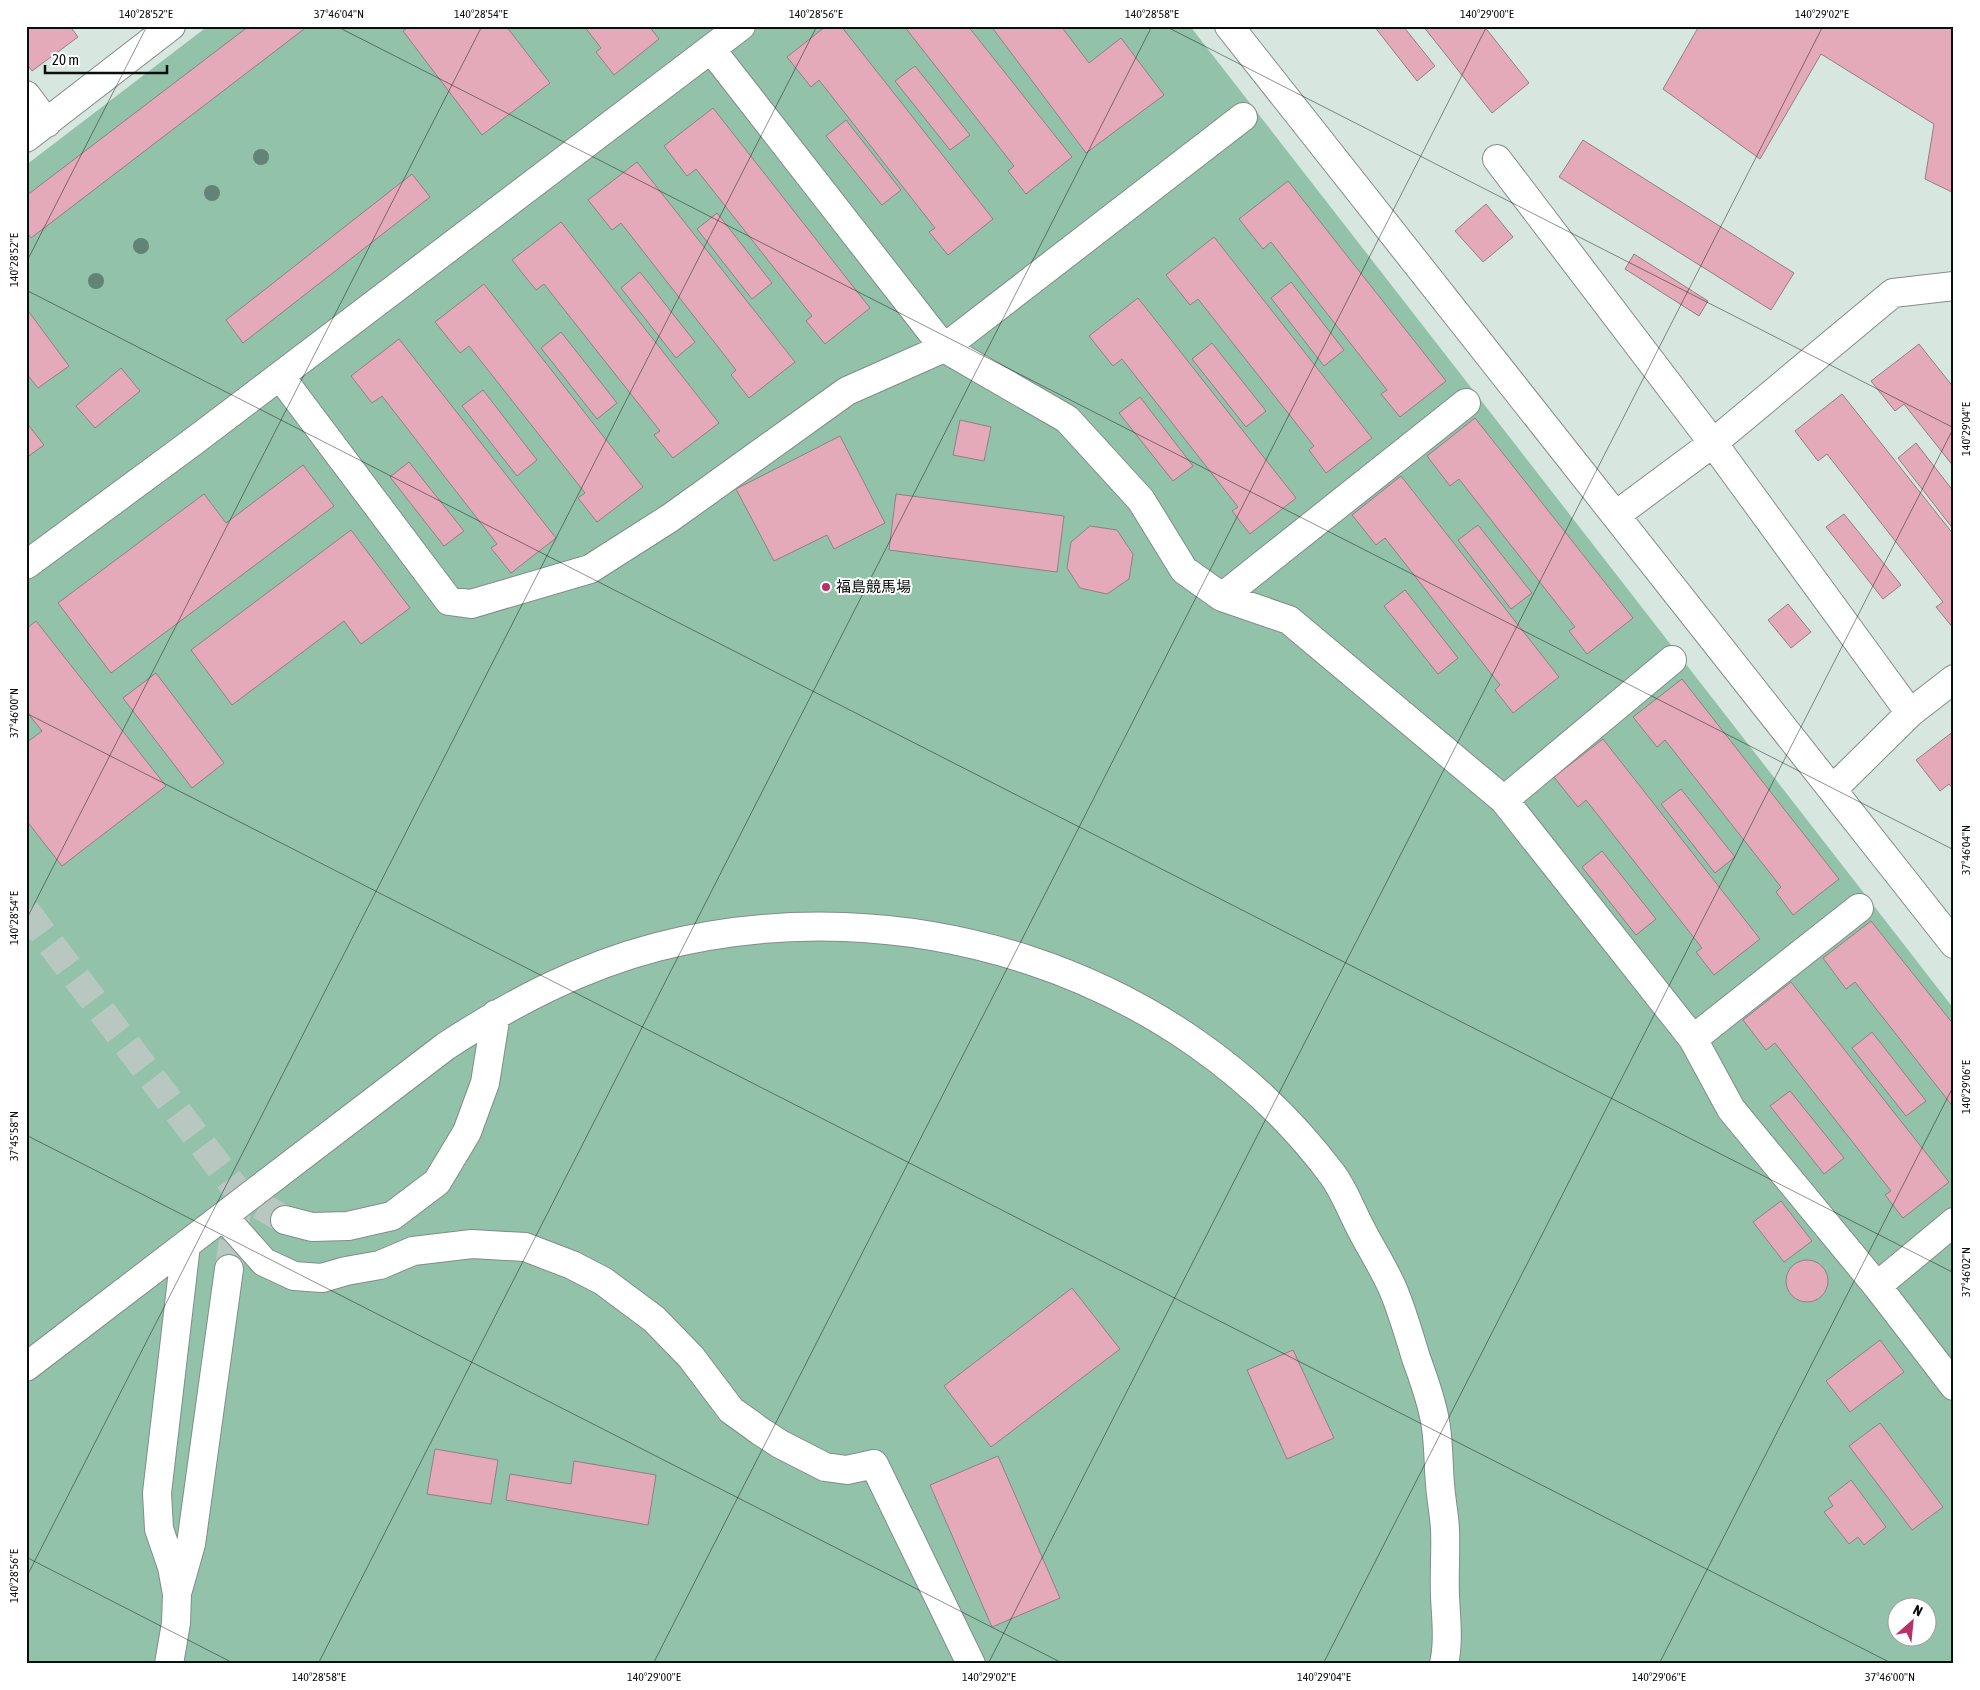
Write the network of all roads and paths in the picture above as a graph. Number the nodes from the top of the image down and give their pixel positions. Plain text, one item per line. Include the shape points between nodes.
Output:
1 (171, 26) edge
2 (741, 26) edge
3 (1244, 33) edge
4 (711, 49) junction
5 (26, 95) edge
6 (1243, 117) dead end
7 (37, 130) edge
8 (1497, 159) dead end
9 (1954, 286) edge
10 (944, 348) junction
11 (280, 376) junction
12 (1466, 403) dead end
13 (1713, 443) junction
14 (1616, 515) junction
15 (26, 565) edge
16 (1222, 597) junction
17 (1672, 660) dead end
18 (1954, 680) edge
19 (1910, 713) junction
20 (1833, 789) junction
21 (1504, 800) junction
22 (1859, 908) dead end
23 (1954, 944) edge
24 (496, 1014) junction
25 (1693, 1039) junction
26 (224, 1217) junction
27 (284, 1220) tunnel mouth
28 (1954, 1222) edge
29 (186, 1245) junction
30 (229, 1269) tunnel mouth
31 (1877, 1286) junction
32 (26, 1367) edge
33 (1954, 1386) edge
34 (177, 1594) junction
35 (169, 1664) edge
36 (971, 1664) edge
37 (1444, 1664) edge

1 - 7 street
2 - 4 street
3 - 14 street
4 - 10 street
4 - 11 street
5 - 7 street
6 - 10 street
8 - 13 street
9 - 13 street via 1893,293
10 - 11 street via 846,391 670,518 590,569 471,604 450,600
10 - 16 street via 1067,420 1141,500 1184,570
11 - 15 street
12 - 16 street
13 - 14 street
13 - 19 street
14 - 20 street
16 - 21 street via 1289,620
17 - 21 street
18 - 19 street
19 - 20 street
20 - 23 street
21 - 25 street
22 - 25 street
24 - 26 street via 446,1046
24 - 27 street via 485,1083 467,1132 437,1182 392,1216 348,1226 312,1227
24 - 37 street via 556,983 656,948 771,928 887,929 945,937 1057,969 1110,993 1210,1053 1296,1130 1335,1178 1392,1288 1435,1419 1445,1530 1448,1646
25 - 31 street via 1731,1109
26 - 29 street
26 - 36 street via 264,1262 294,1276 322,1278 413,1252 487,1244 525,1247 603,1280 674,1338 730,1410 760,1431 825,1467 847,1470 874,1464
28 - 31 street
29 - 32 street
29 - 34 street via 157,1494 159,1529
30 - 34 street via 191,1544
31 - 33 street
34 - 35 street

